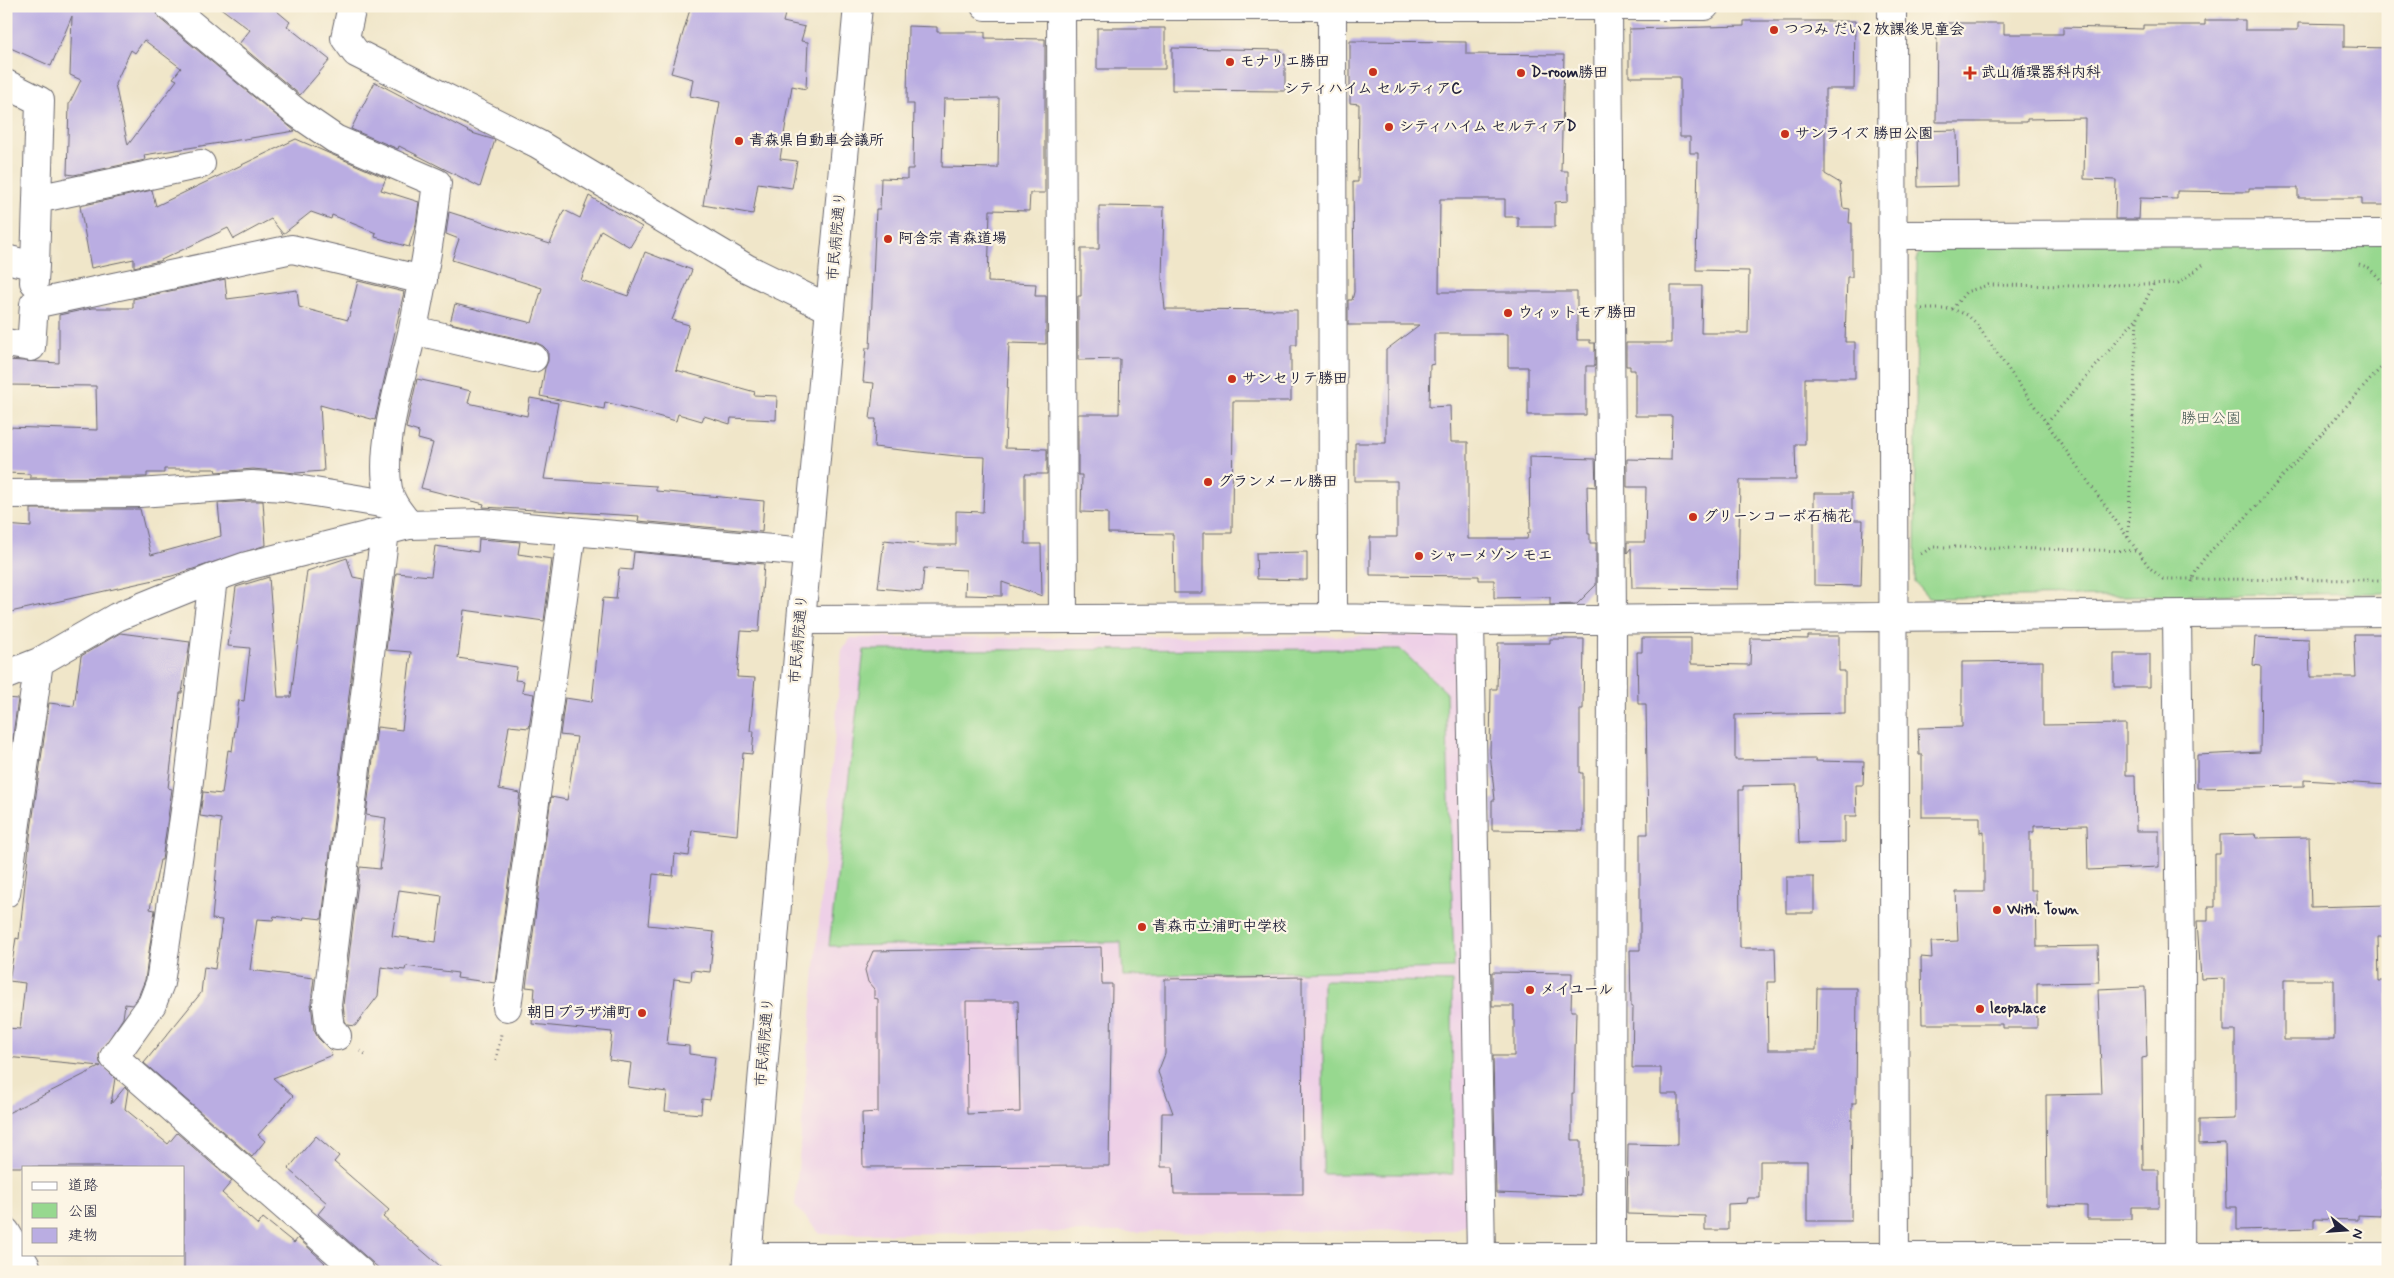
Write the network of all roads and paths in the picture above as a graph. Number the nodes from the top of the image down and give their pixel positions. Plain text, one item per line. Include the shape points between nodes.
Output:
1 (169, 6) edge
2 (352, 6) edge
3 (858, 6) edge
4 (985, 6) edge
5 (1332, 6) edge
6 (1705, 6) edge
7 (1892, 6) edge
8 (1061, 7) edge
9 (1608, 7) edge
10 (6, 84) edge
11 (201, 164) dead end
12 (37, 199) junction
13 (2388, 234) edge
14 (1892, 235) junction
15 (6, 259) edge
16 (2349, 264) dead end
17 (2212, 265) dead end
18 (35, 266) junction
19 (423, 280) junction
20 (2154, 283) junction
21 (2388, 287) edge
22 (34, 304) junction
23 (830, 309) junction
24 (1917, 309) dead end
25 (1952, 309) junction
26 (2137, 319) junction
27 (413, 330) junction
28 (6, 343) edge
29 (533, 358) dead end
30 (2388, 360) edge
31 (2047, 423) junction
32 (6, 494) edge
33 (396, 520) junction
34 (572, 530) junction
35 (2128, 538) junction
36 (808, 552) junction
37 (2138, 552) junction
38 (1915, 554) dead end
39 (213, 578) junction
40 (2192, 580) junction
41 (2388, 580) edge
42 (2388, 612) edge
43 (2184, 615) junction
44 (1894, 616) junction
45 (1333, 618) junction
46 (1063, 619) junction
47 (800, 620) junction
48 (1612, 620) junction
49 (1470, 621) junction
50 (39, 662) junction
51 (6, 675) edge
52 (6, 893) edge
53 (507, 1007) dead end
54 (337, 1036) dead end
55 (6, 1232) edge
56 (1481, 1256) junction
57 (1611, 1256) junction
58 (2388, 1256) edge
59 (1895, 1263) edge
60 (2180, 1263) edge
61 (1443, 1264) edge
62 (1681, 1264) edge
63 (747, 1265) edge
64 (970, 1265) edge
65 (1208, 1265) edge
66 (23, 1270) edge
67 (360, 1272) edge

1 - 19 street via 298,113 335,139 437,183
2 - 23 street via 345,38 356,53 538,144 746,268
3 - 23 street, 市民病院通り
4 - 8 street
5 - 8 street
5 - 9 street
5 - 45 street
6 - 9 street
7 - 14 street
8 - 46 street
9 - 48 street
10 - 12 street via 40,101
11 - 12 street
12 - 18 street
13 - 14 street
14 - 44 street
15 - 18 street
16 - 21 path via 2369,268
17 - 20 path via 2202,265 2178,283
18 - 22 street
19 - 22 street via 292,249
19 - 27 street
20 - 25 path via 1988,285 1966,292
20 - 26 path
22 - 28 street via 31,347
23 - 36 street, 市民病院通り
24 - 25 path
25 - 31 path via 1975,322
26 - 31 path
26 - 35 path
27 - 29 street
27 - 33 street via 386,461 388,489
30 - 40 path via 2234,530 2204,558
31 - 35 path
32 - 33 street via 139,493 252,485 284,487
33 - 34 street
33 - 39 street
33 - 54 street via 327,1005 330,1028
34 - 36 street
34 - 53 street
35 - 37 path
36 - 47 street, 市民病院通り
37 - 38 path via 1953,546 1933,547
37 - 40 path via 2163,579
39 - 50 street via 117,617
39 - 67 street via 187,797 160,983 152,1004 114,1057
40 - 41 path
40 - 43 path
42 - 43 street
43 - 44 street
43 - 60 street
44 - 48 street
44 - 59 street
45 - 46 street
45 - 49 street
46 - 47 street
47 - 63 street, 市民病院通り
48 - 49 street
48 - 57 street
49 - 56 street
50 - 51 street
50 - 52 street
55 - 66 street
56 - 57 street
56 - 61 street
57 - 62 street
58 - 60 street
59 - 60 street
59 - 62 street
61 - 65 street
63 - 64 street
64 - 65 street

